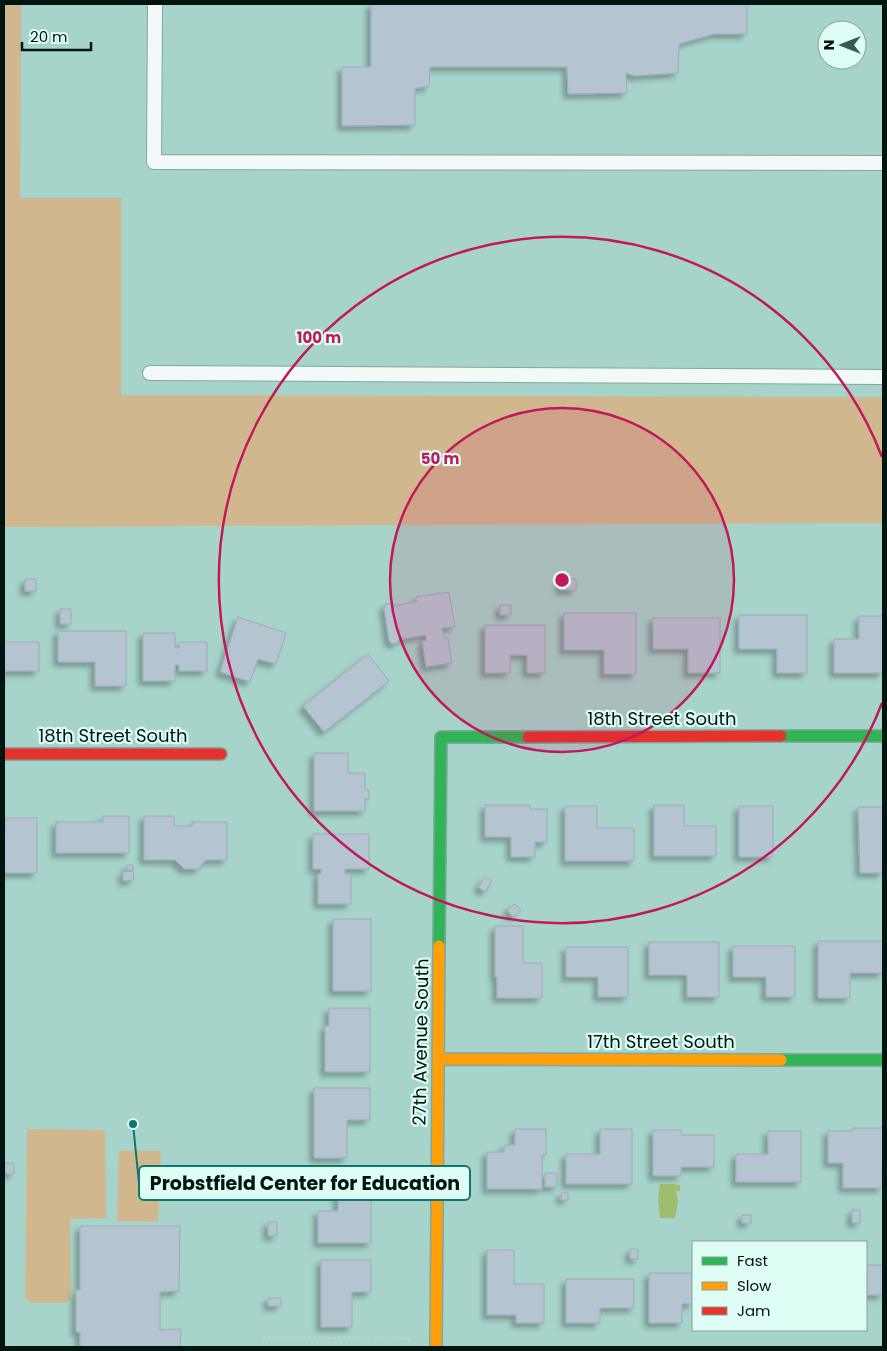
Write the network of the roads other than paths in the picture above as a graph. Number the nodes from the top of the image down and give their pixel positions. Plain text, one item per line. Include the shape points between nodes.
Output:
1 (155, 4) edge
2 (883, 163) edge
3 (150, 373) dead end
4 (883, 377) edge
5 (883, 736) edge
6 (441, 737) joint
7 (4, 754) edge
8 (221, 754) dead end
9 (438, 1059) junction
10 (883, 1060) edge
11 (436, 1343) edge

1 - 2 lane via 154,162
3 - 4 lane
5 - 6 street, 18th Street South
6 - 9 street, 27th Avenue South
7 - 8 street, 18th Street South
9 - 10 street, 17th Street South
9 - 11 street, 27th Avenue South

